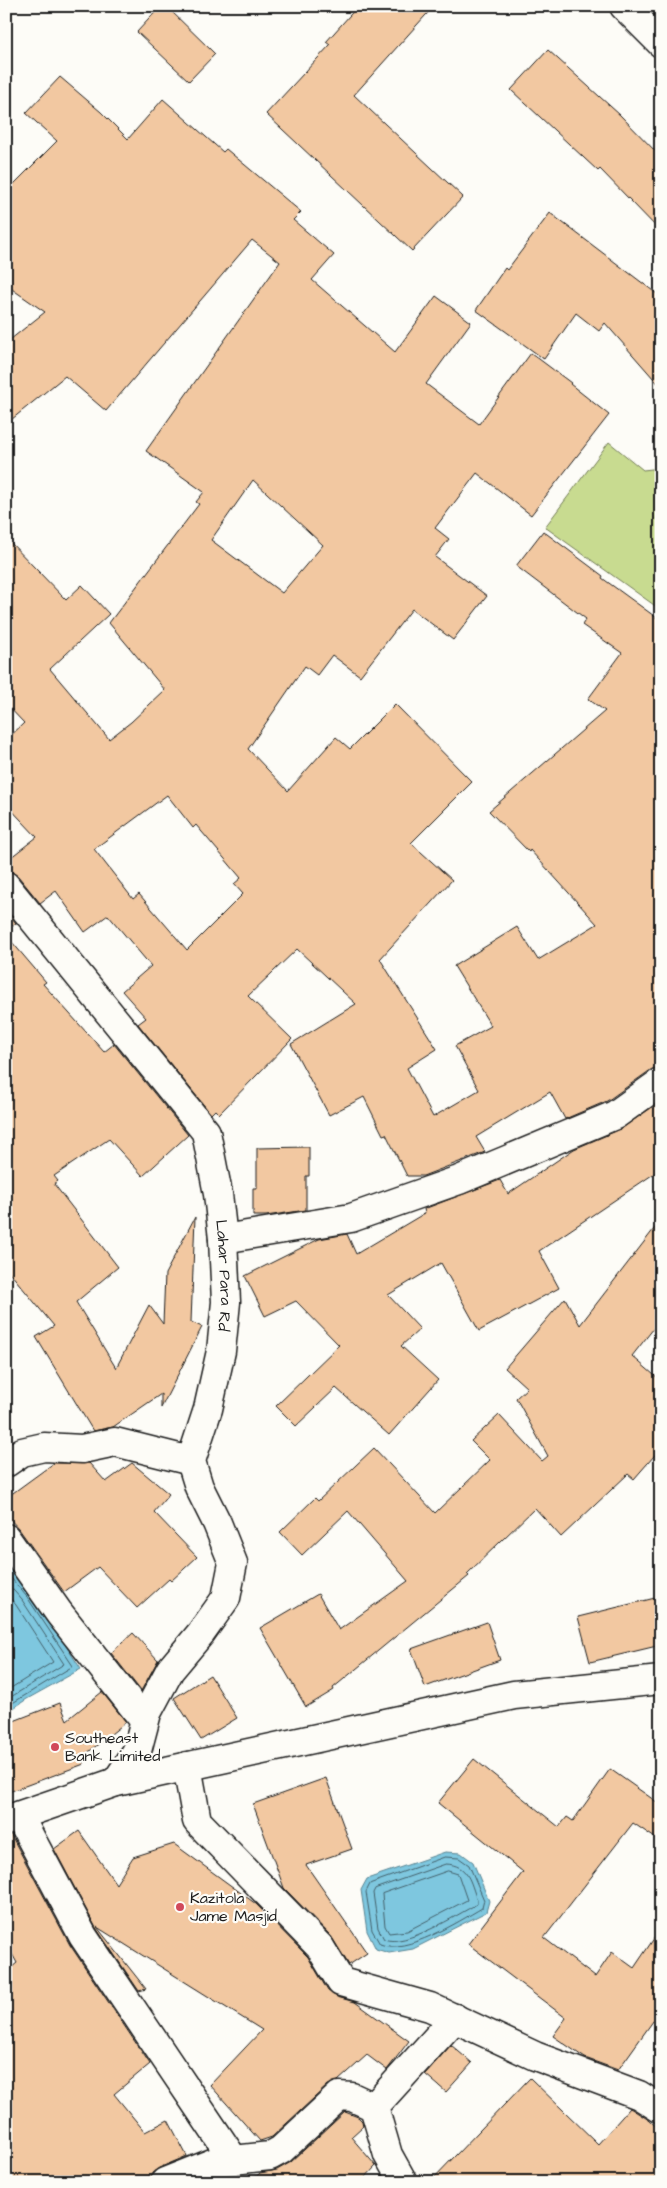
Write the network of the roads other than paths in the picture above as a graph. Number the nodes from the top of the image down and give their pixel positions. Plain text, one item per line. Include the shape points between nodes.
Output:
1 (624, 6) edge
2 (661, 43) edge
3 (6, 886) edge
4 (661, 1082) edge
5 (223, 1239) junction
6 (191, 1461) junction
7 (6, 1463) edge
8 (6, 1538) edge
9 (661, 1680) edge
10 (144, 1720) junction
11 (187, 1766) junction
12 (116, 1782) junction
13 (12, 1818) edge
14 (455, 2018) junction
15 (374, 2107) junction
16 (661, 2109) edge
17 (234, 2160) junction
18 (165, 2182) edge
19 (403, 2182) edge

1 - 2 street
3 - 5 street, Lahar Para Rd via 206,1132
4 - 5 street via 615,1115 450,1183 351,1218
5 - 6 street, Lahar Para Rd via 226,1302 222,1352
6 - 7 street via 115,1442 82,1449 44,1447 22,1452
6 - 10 street via 232,1563 226,1598 170,1670
8 - 10 street
9 - 11 street via 514,1695
10 - 12 street via 137,1751
11 - 12 street
11 - 14 street via 197,1821 320,1947 341,1982 430,2007
12 - 13 street
13 - 17 street via 83,1936
14 - 15 street
14 - 16 street via 535,2056 639,2095
15 - 17 street via 352,2097 339,2096 281,2150 270,2156
15 - 19 street via 388,2155
17 - 18 street via 215,2162

